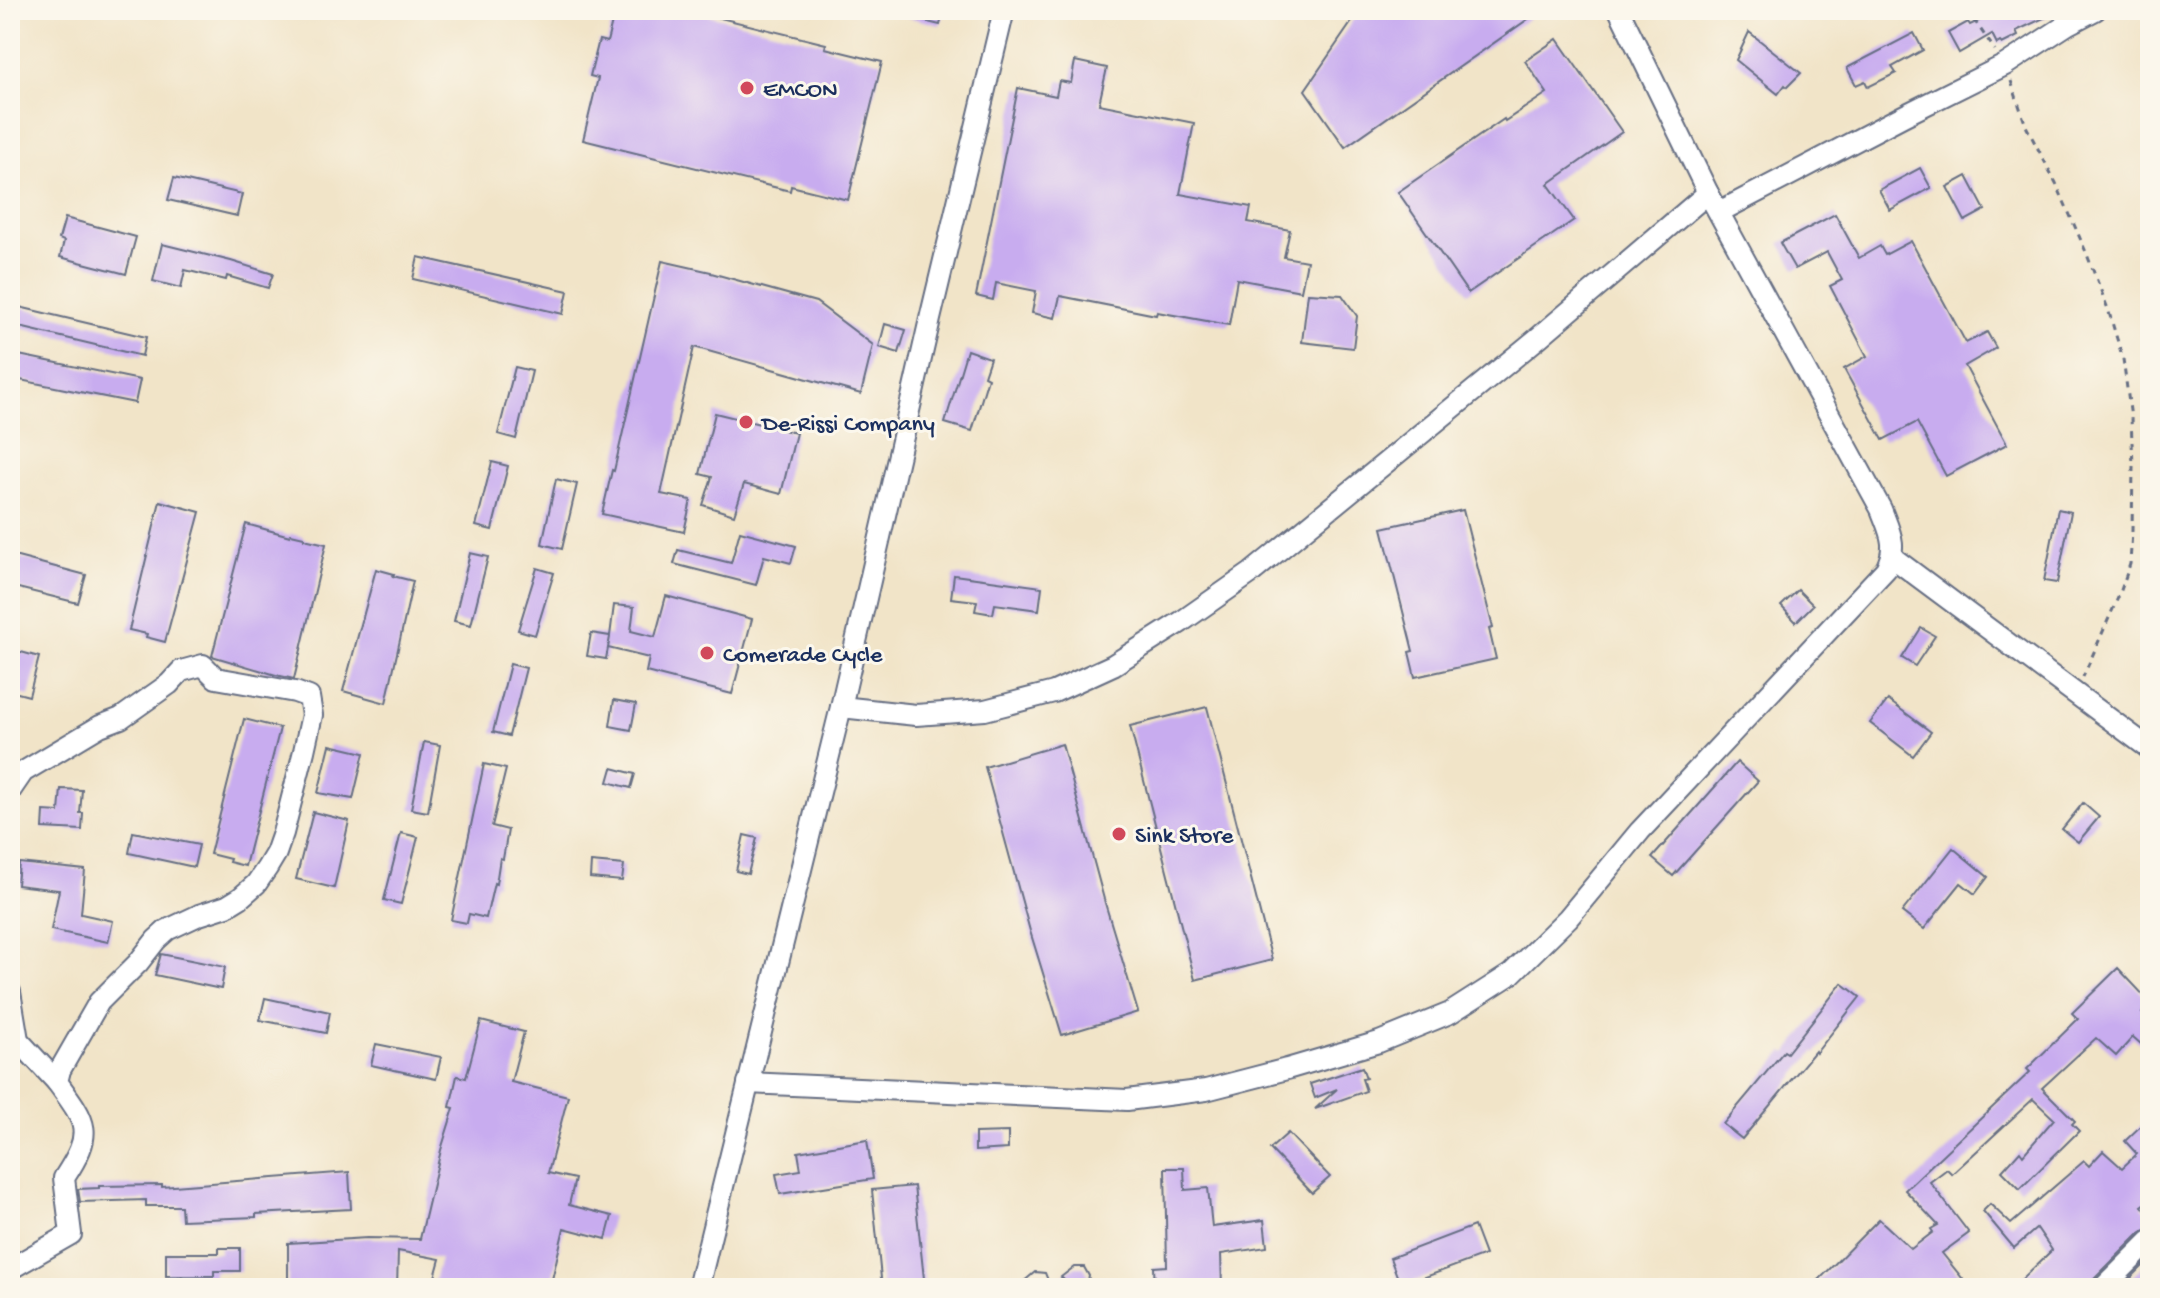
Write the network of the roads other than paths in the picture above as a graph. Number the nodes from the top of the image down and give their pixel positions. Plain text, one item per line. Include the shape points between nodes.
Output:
1 (1004, 10) edge
2 (1619, 10) edge
3 (2095, 10) edge
4 (2067, 17) edge
5 (1708, 193) junction
6 (1719, 212) junction
7 (1892, 557) junction
8 (841, 707) junction
9 (2150, 749) edge
10 (10, 791) edge
11 (10, 992) edge
12 (57, 1082) junction
13 (748, 1083) junction
14 (2150, 1241) edge
15 (10, 1269) edge
16 (698, 1288) edge
17 (2103, 1288) edge

1 - 8 street
2 - 5 street
3 - 4 street
4 - 6 street via 2005,65
5 - 6 street
5 - 8 street via 1251,573 1113,665 1054,692 985,710 916,715
6 - 7 street via 1881,509 1893,540
7 - 9 street
7 - 13 street via 1640,831 1568,918 1511,974 1450,1013 1379,1042 1287,1069 1206,1090 1127,1100
8 - 13 street
10 - 12 street via 23,772 121,718 181,671 203,665 216,678 309,697 312,715 304,751 283,833 267,868 240,898 167,930 156,940 99,1002
11 - 12 street via 18,1040
12 - 15 street via 79,1112 84,1139 64,1178 71,1234
13 - 16 street
14 - 17 street

